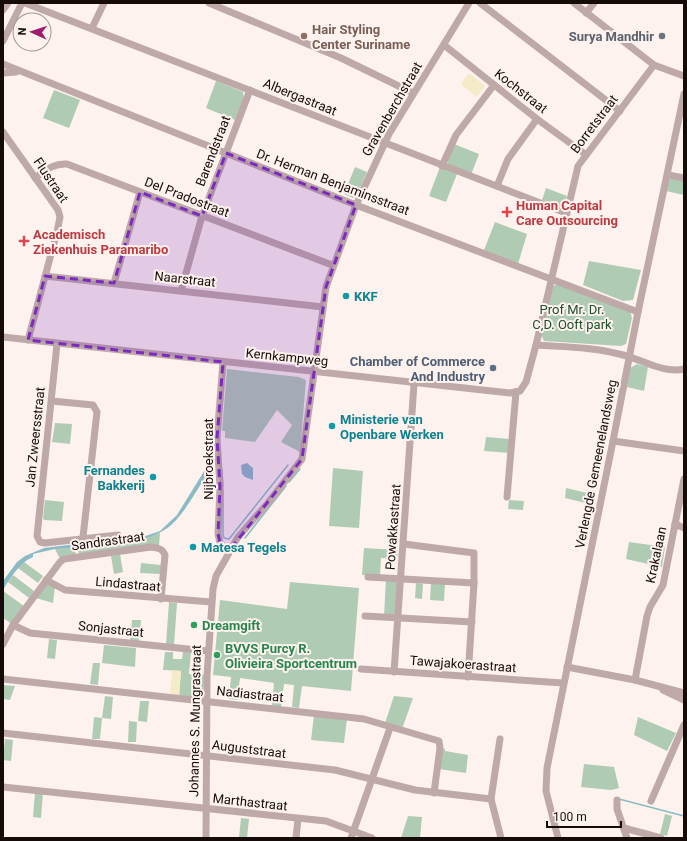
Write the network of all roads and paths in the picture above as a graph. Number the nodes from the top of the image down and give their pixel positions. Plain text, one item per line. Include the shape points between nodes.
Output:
1 (8, 3) edge
2 (24, 3) edge
3 (104, 3) edge
4 (209, 3) edge
5 (469, 3) edge
6 (480, 3) edge
7 (574, 3) edge
8 (594, 3) edge
9 (3, 10) edge
10 (586, 13) junction
11 (92, 28) junction
12 (3, 41) edge
13 (444, 45) junction
14 (3, 64) edge
15 (654, 65) junction
16 (20, 72) junction
17 (3, 73) edge
18 (684, 76) edge
19 (494, 85) junction
20 (250, 90) junction
21 (414, 93) junction
22 (684, 94) edge
23 (620, 111) junction
24 (537, 119) junction
25 (3, 132) edge
26 (384, 144) junction
27 (226, 153) junction
28 (585, 154) junction
29 (442, 166) junction
30 (668, 175) junction
31 (35, 178) junction
32 (684, 178) edge
33 (497, 186) junction
34 (140, 192) junction
35 (356, 204) junction
36 (566, 213) junction
37 (202, 216) junction
38 (332, 265) junction
39 (45, 276) junction
40 (552, 279) junction
41 (114, 283) junction
42 (181, 291) junction
43 (323, 307) junction
44 (638, 312) junction
45 (3, 338) edge
46 (28, 340) junction
47 (57, 344) junction
48 (536, 345) junction
49 (629, 357) junction
50 (223, 362) junction
51 (684, 369) edge
52 (314, 372) junction
53 (414, 384) junction
54 (516, 392) junction
55 (52, 401) junction
56 (613, 441) junction
57 (684, 451) edge
58 (684, 479) edge
59 (507, 497) dead end
60 (675, 524) junction
61 (684, 528) edge
62 (118, 535) dead end
63 (83, 537) junction
64 (404, 544) junction
65 (228, 552) junction
66 (368, 577) dead end
67 (46, 580) junction
68 (401, 580) junction
69 (474, 583) junction
70 (161, 599) junction
71 (211, 602) junction
72 (365, 616) dead end
73 (399, 618) junction
74 (472, 622) junction
75 (13, 625) junction
76 (3, 644) edge
77 (208, 651) junction
78 (567, 667) junction
79 (362, 669) dead end
80 (394, 672) junction
81 (468, 677) junction
82 (3, 679) edge
83 (635, 680) junction
84 (563, 683) junction
85 (650, 685) junction
86 (684, 692) edge
87 (684, 700) edge
88 (206, 702) junction
89 (684, 725) edge
90 (390, 728) junction
91 (3, 733) edge
92 (500, 739) dead end
93 (206, 756) junction
94 (373, 779) junction
95 (3, 787) edge
96 (434, 793) junction
97 (491, 799) junction
98 (617, 800) dead end
99 (652, 801) dead end
100 (206, 809) junction
101 (298, 819) junction
102 (624, 828) junction
103 (352, 834) edge
104 (206, 838) edge
105 (296, 838) edge
106 (372, 838) edge
107 (501, 838) edge
108 (558, 838) edge
109 (626, 838) edge
110 (661, 838) edge

1 - 9 street
2 - 11 street, Albergastraat
2 - 12 street
3 - 11 street
4 - 21 street via 341,58
5 - 13 street, Gravenberchstraat
6 - 23 street
7 - 10 street
8 - 10 street
10 - 15 street
11 - 20 street, Albergastraat
13 - 19 street, Kochstraat
13 - 21 street, Gravenberchstraat
14 - 16 street, Dr. Herman Benjaminsstraat
15 - 18 street
15 - 23 street, Borretstraat
16 - 17 street, Dr. Herman Benjaminsstraat
16 - 27 street, Dr. Herman Benjaminsstraat
19 - 24 street, Kochstraat
19 - 29 street via 456,135
20 - 26 street, Albergastraat
20 - 27 street, Barendstraat
21 - 26 street, Gravenberchstraat
22 - 30 street, Verlengde Gemeenelandsweg
23 - 28 street, Borretstraat
24 - 28 street, Kochstraat
24 - 33 street via 508,159
25 - 31 street, Flustraat
26 - 29 street, Albergastraat
26 - 35 street, Gravenberchstraat
27 - 35 street, Dr. Herman Benjaminsstraat
27 - 37 street, Barendstraat
28 - 36 street, Borretstraat via 578,166
29 - 33 street, Albergastraat
30 - 32 street
30 - 44 street, Verlengde Gemeenelandsweg
31 - 34 street, Del Pradostraat via 59,163 67,164
31 - 39 street, Flustraat via 58,210 60,217
33 - 36 street, Albergastraat
34 - 37 street, Del Pradostraat
34 - 41 street
35 - 38 street, Gravenberchstraat
35 - 40 street, Dr. Herman Benjaminsstraat
36 - 40 street, Borretstraat
37 - 38 street, Del Pradostraat
37 - 42 street, Barendstraat
38 - 43 street, Gravenberchstraat
39 - 41 street, Naarstraat
39 - 46 street, Flustraat
40 - 44 street, Dr. Herman Benjaminsstraat
40 - 48 street, Borretstraat
41 - 42 street, Naarstraat
42 - 43 street, Naarstraat
43 - 52 street, Gravenberchstraat
44 - 49 street, Verlengde Gemeenelandsweg
45 - 46 street, Kernkampweg
46 - 47 street, Kernkampweg
47 - 50 street, Kernkampweg
47 - 55 street, Jan Zweersstraat
48 - 49 street via 594,350
48 - 54 street via 526,382 520,391
49 - 51 street via 668,370
49 - 56 street, Verlengde Gemeenelandsweg
50 - 52 street, Kernkampweg
50 - 65 street, Nijbroekstraat via 217,438 220,487 218,534 220,543
52 - 53 street, Kernkampweg
52 - 65 street, Johannes S. Mungrastraat via 302,459
53 - 54 street, Kernkampweg
53 - 64 street, Powakkastraat
54 - 59 street
55 - 63 street via 93,405 97,412
55 - 63 street, Jan Zweersstraat via 37,532 43,543
56 - 57 street
56 - 78 street, Verlengde Gemeenelandsweg
58 - 60 street, Krakalaan
60 - 61 street
60 - 83 street, Krakalaan via 663,585 647,616
62 - 63 street
64 - 68 street, Powakkastraat
64 - 69 street via 474,553
65 - 71 street, Johannes S. Mungrastraat via 216,576
66 - 68 street
67 - 70 street, Lindastraat via 65,590
67 - 70 street, Sandrastraat via 64,559 159,548 165,555
67 - 75 street, Sandrastraat
68 - 69 street
68 - 73 street, Powakkastraat
69 - 74 street
70 - 71 street, Lindastraat
71 - 77 street, Johannes S. Mungrastraat
72 - 73 street
73 - 74 street
73 - 80 street, Powakkastraat
74 - 81 street
75 - 76 street, Sandrastraat
75 - 77 street, Sonjastraat via 30,633
77 - 88 street, Johannes S. Mungrastraat
78 - 83 street
78 - 84 street, Verlengde Gemeenelandsweg
79 - 80 street, Tawajakoerastraat
80 - 81 street, Tawajakoerastraat
81 - 84 street, Tawajakoerastraat
82 - 88 street, Nadiastraat
83 - 85 street
84 - 108 street, Verlengde Gemeenelandsweg via 546,779 548,800
85 - 86 street
85 - 87 street
88 - 90 street, Nadiastraat via 364,719
88 - 93 street, Johannes S. Mungrastraat
89 - 99 street
90 - 94 street
90 - 96 street, Nadiastraat via 439,741
91 - 93 street, Auguststraat
92 - 97 street
93 - 94 street, Auguststraat via 335,770
93 - 100 street, Johannes S. Mungrastraat
94 - 96 street, Auguststraat
94 - 103 street
95 - 100 street, Marthastraat
96 - 97 street, Auguststraat
97 - 107 street
98 - 102 street via 617,809
100 - 101 street, Marthastraat
100 - 104 street, Johannes S. Mungrastraat
101 - 103 street, Marthastraat via 326,821
101 - 105 street
102 - 109 street
102 - 110 street
103 - 106 street, Marthastraat

